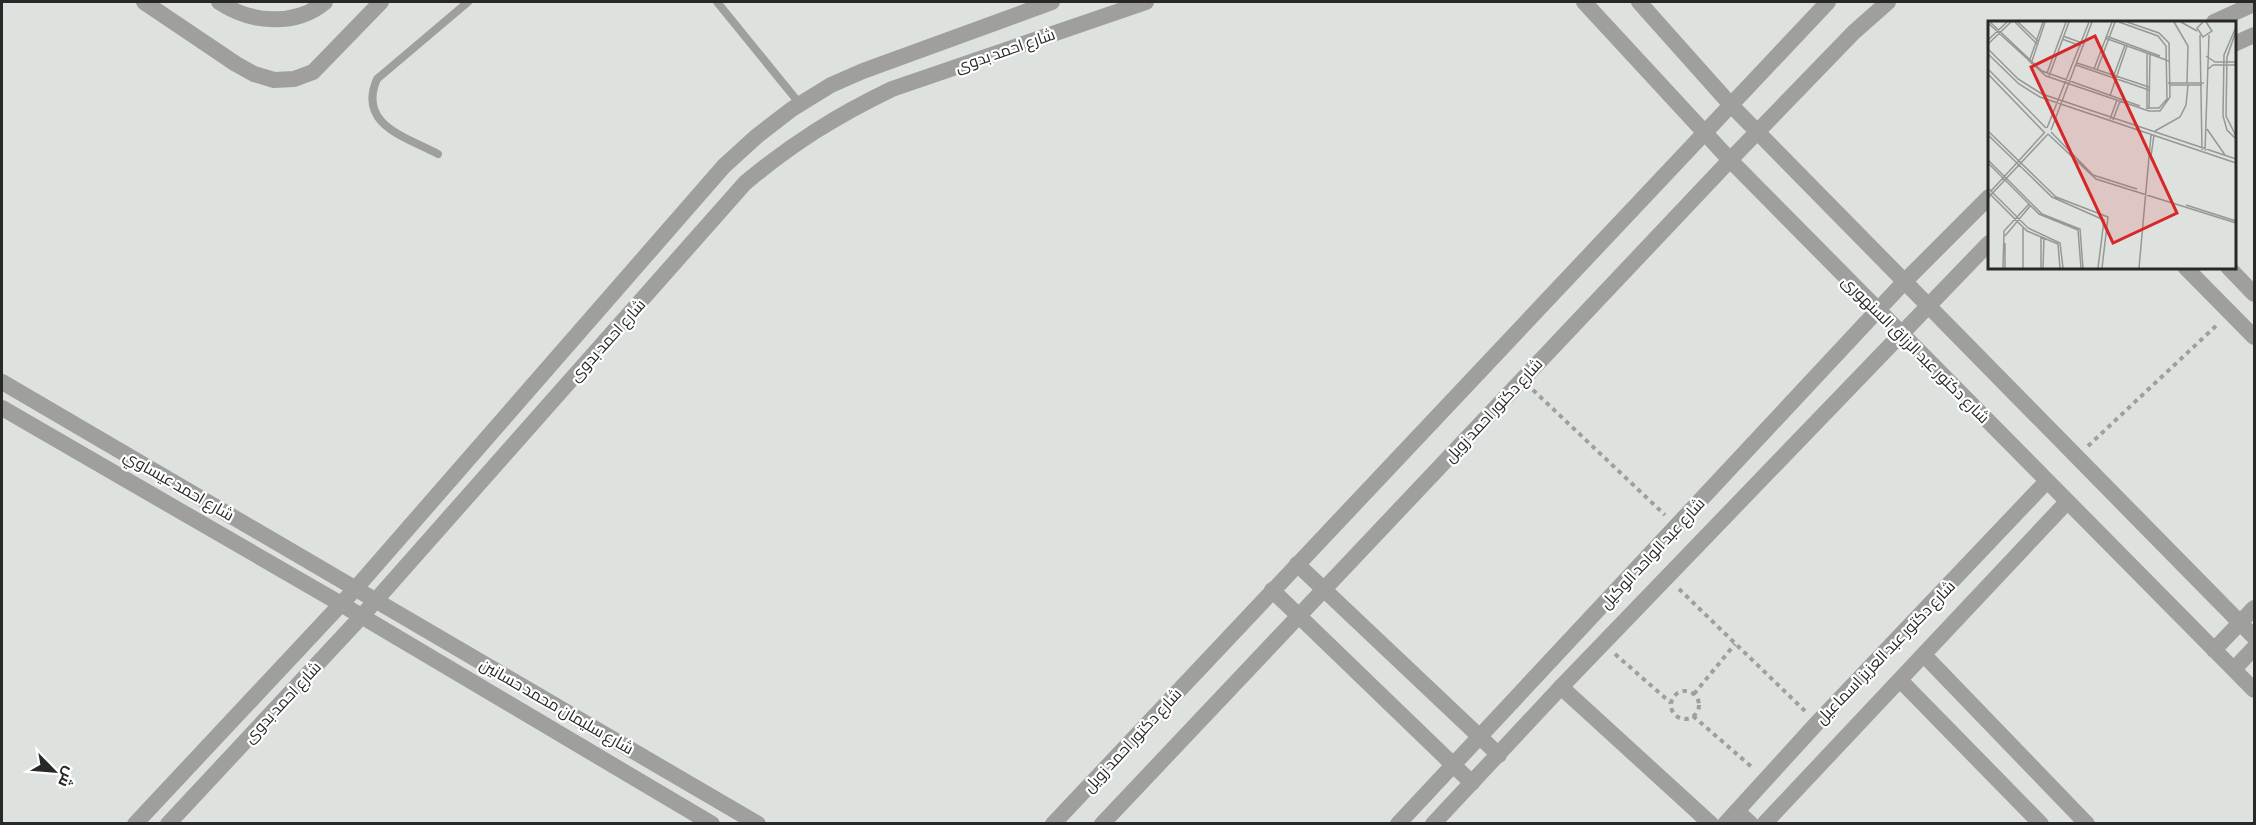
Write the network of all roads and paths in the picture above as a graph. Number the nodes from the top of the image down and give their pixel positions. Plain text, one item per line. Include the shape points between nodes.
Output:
1 (144, 2) edge
2 (219, 2) edge
3 (325, 2) edge
4 (381, 2) edge
5 (468, 2) edge
6 (717, 2) edge
7 (1052, 2) edge
8 (1146, 2) edge
9 (1584, 2) edge
10 (1639, 2) edge
11 (1828, 2) edge
12 (1888, 2) edge
13 (2254, 4) edge
14 (2216, 21) edge
15 (2254, 35) edge
16 (2235, 44) edge
17 (800, 104) junction
18 (1730, 104) junction
19 (1703, 132) junction
20 (1757, 132) junction
21 (438, 154) dead end
22 (1730, 160) junction
23 (1988, 198) edge
24 (1988, 244) edge
25 (2186, 268) edge
26 (2229, 268) edge
27 (1905, 281) junction
28 (2254, 294) edge
29 (1928, 304) junction
30 (1878, 310) junction
31 (2230, 312) junction
32 (1901, 333) junction
33 (2254, 337) edge
34 (1522, 379) junction
35 (2, 382) edge
36 (2, 408) edge
37 (2077, 457) junction
38 (2047, 482) junction
39 (2067, 502) junction
40 (1676, 526) junction
41 (1297, 564) junction
42 (1667, 579) junction
43 (356, 588) junction
44 (1324, 589) junction
45 (1272, 590) junction
46 (376, 600) junction
47 (341, 604) junction
48 (2254, 608) edge
49 (1298, 615) junction
50 (361, 617) junction
51 (2240, 623) junction
52 (2254, 637) edge
53 (1604, 644) junction
54 (1735, 644) junction
55 (2254, 648) edge
56 (2214, 650) junction
57 (1924, 655) junction
58 (2234, 669) junction
59 (1900, 680) junction
60 (1561, 687) junction
61 (2254, 690) edge
62 (1694, 694) junction
63 (1671, 703) junction
64 (1694, 716) junction
65 (1817, 723) junction
66 (1480, 736) junction
67 (1499, 754) junction
68 (1453, 765) junction
69 (1766, 780) junction
70 (1472, 783) junction
71 (1731, 817) edge
72 (135, 824) edge
73 (168, 824) edge
74 (712, 824) edge
75 (758, 824) edge
76 (1053, 824) edge
77 (1102, 824) edge
78 (1398, 824) edge
79 (1433, 824) edge
80 (1711, 824) edge
81 (1751, 824) edge
82 (1764, 824) edge
83 (2041, 824) edge
84 (2087, 824) edge

1 - 4 street via 236,64 274,80 294,79 313,72
2 - 3 street via 256,19 288,19 317,9
5 - 21 lane via 378,79 372,92 374,111 383,126
6 - 17 lane
7 - 17 street, شارع احمد بدوى via 863,71
8 - 46 street, شارع احمد بدوى via 892,89 824,124 779,155 745,183
9 - 19 street, شارع دكتور عبد الرزاق السنهورى
10 - 18 street
11 - 18 street, شارع دكتور احمد زويل
12 - 20 street, شارع دكتور احمد زويل
13 - 14 street
15 - 16 street
17 - 43 street, شارع احمد بدوى via 724,166
18 - 19 street, شارع دكتور احمد زويل
18 - 20 street
19 - 22 street, شارع دكتور عبد الرزاق السنهورى
19 - 41 street, شارع دكتور احمد زويل
20 - 22 street, شارع دكتور احمد زويل
20 - 27 street
22 - 30 street, شارع دكتور عبد الرزاق السنهورى
22 - 34 street, شارع دكتور احمد زويل
23 - 27 street, شارع عبد الواحد الوكيل
24 - 29 street, شارع عبد الواحد الوكيل
25 - 31 street
26 - 28 street
27 - 29 street
27 - 30 street, شارع عبد الواحد الوكيل
29 - 32 street, شارع عبد الواحد الوكيل
29 - 37 street
30 - 32 street, شارع دكتور عبد الرزاق السنهورى
30 - 40 street, شارع عبد الواحد الوكيل
31 - 33 street
31 - 37 path
32 - 38 street, شارع دكتور عبد الرزاق السنهورى
32 - 42 street, شارع عبد الواحد الوكيل
34 - 40 path
34 - 44 street, شارع دكتور احمد زويل
35 - 43 street, شارع احمد عيساوي
36 - 47 street, شارع احمد عيساوي
37 - 51 street
38 - 39 street, شارع دكتور عبد الرزاق السنهورى
38 - 65 street, شارع دكتور عبد العزيز اسماعيل
39 - 56 street, شارع دكتور عبد الرزاق السنهورى
39 - 57 street, شارع دكتور عبد العزيز اسماعيل
40 - 66 street, شارع عبد الواحد الوكيل
41 - 44 street
41 - 45 street, شارع دكتور احمد زويل
42 - 53 street, شارع عبد الواحد الوكيل
42 - 54 path
43 - 46 street, شارع سليمان محمد حسانين
43 - 47 street, شارع احمد بدوى
44 - 49 street, شارع دكتور احمد زويل
44 - 66 street
45 - 49 street
45 - 76 street, شارع دكتور احمد زويل
46 - 50 street, شارع احمد بدوى
46 - 75 street, شارع سليمان محمد حسانين
47 - 50 street, شارع سليمان محمد حسانين
47 - 72 street, شارع احمد بدوى
48 - 51 street
49 - 68 street
49 - 77 street, شارع دكتور احمد زويل
50 - 73 street, شارع احمد بدوى
50 - 74 street, شارع سليمان محمد حسانين
51 - 52 street
51 - 56 street
53 - 60 street, شارع عبد الواحد الوكيل
53 - 63 path
54 - 62 path
54 - 65 path
55 - 58 street
56 - 58 street, شارع دكتور عبد الرزاق السنهورى
57 - 59 street, شارع دكتور عبد العزيز اسماعيل
57 - 84 street
58 - 61 street, شارع دكتور عبد الرزاق السنهورى
59 - 82 street, شارع دكتور عبد العزيز اسماعيل
59 - 83 street
60 - 67 street, شارع عبد الواحد الوكيل
60 - 80 street
62 - 63 path via 1680,692
62 - 64 path via 1699,703
63 - 64 path via 1678,717
64 - 69 path
65 - 69 street, شارع دكتور عبد العزيز اسماعيل
66 - 67 street
66 - 68 street, شارع عبد الواحد الوكيل
67 - 70 street, شارع عبد الواحد الوكيل
68 - 70 street
68 - 78 street, شارع عبد الواحد الوكيل
69 - 71 street, شارع دكتور عبد العزيز اسماعيل
70 - 79 street, شارع عبد الواحد الوكيل
71 - 81 street

